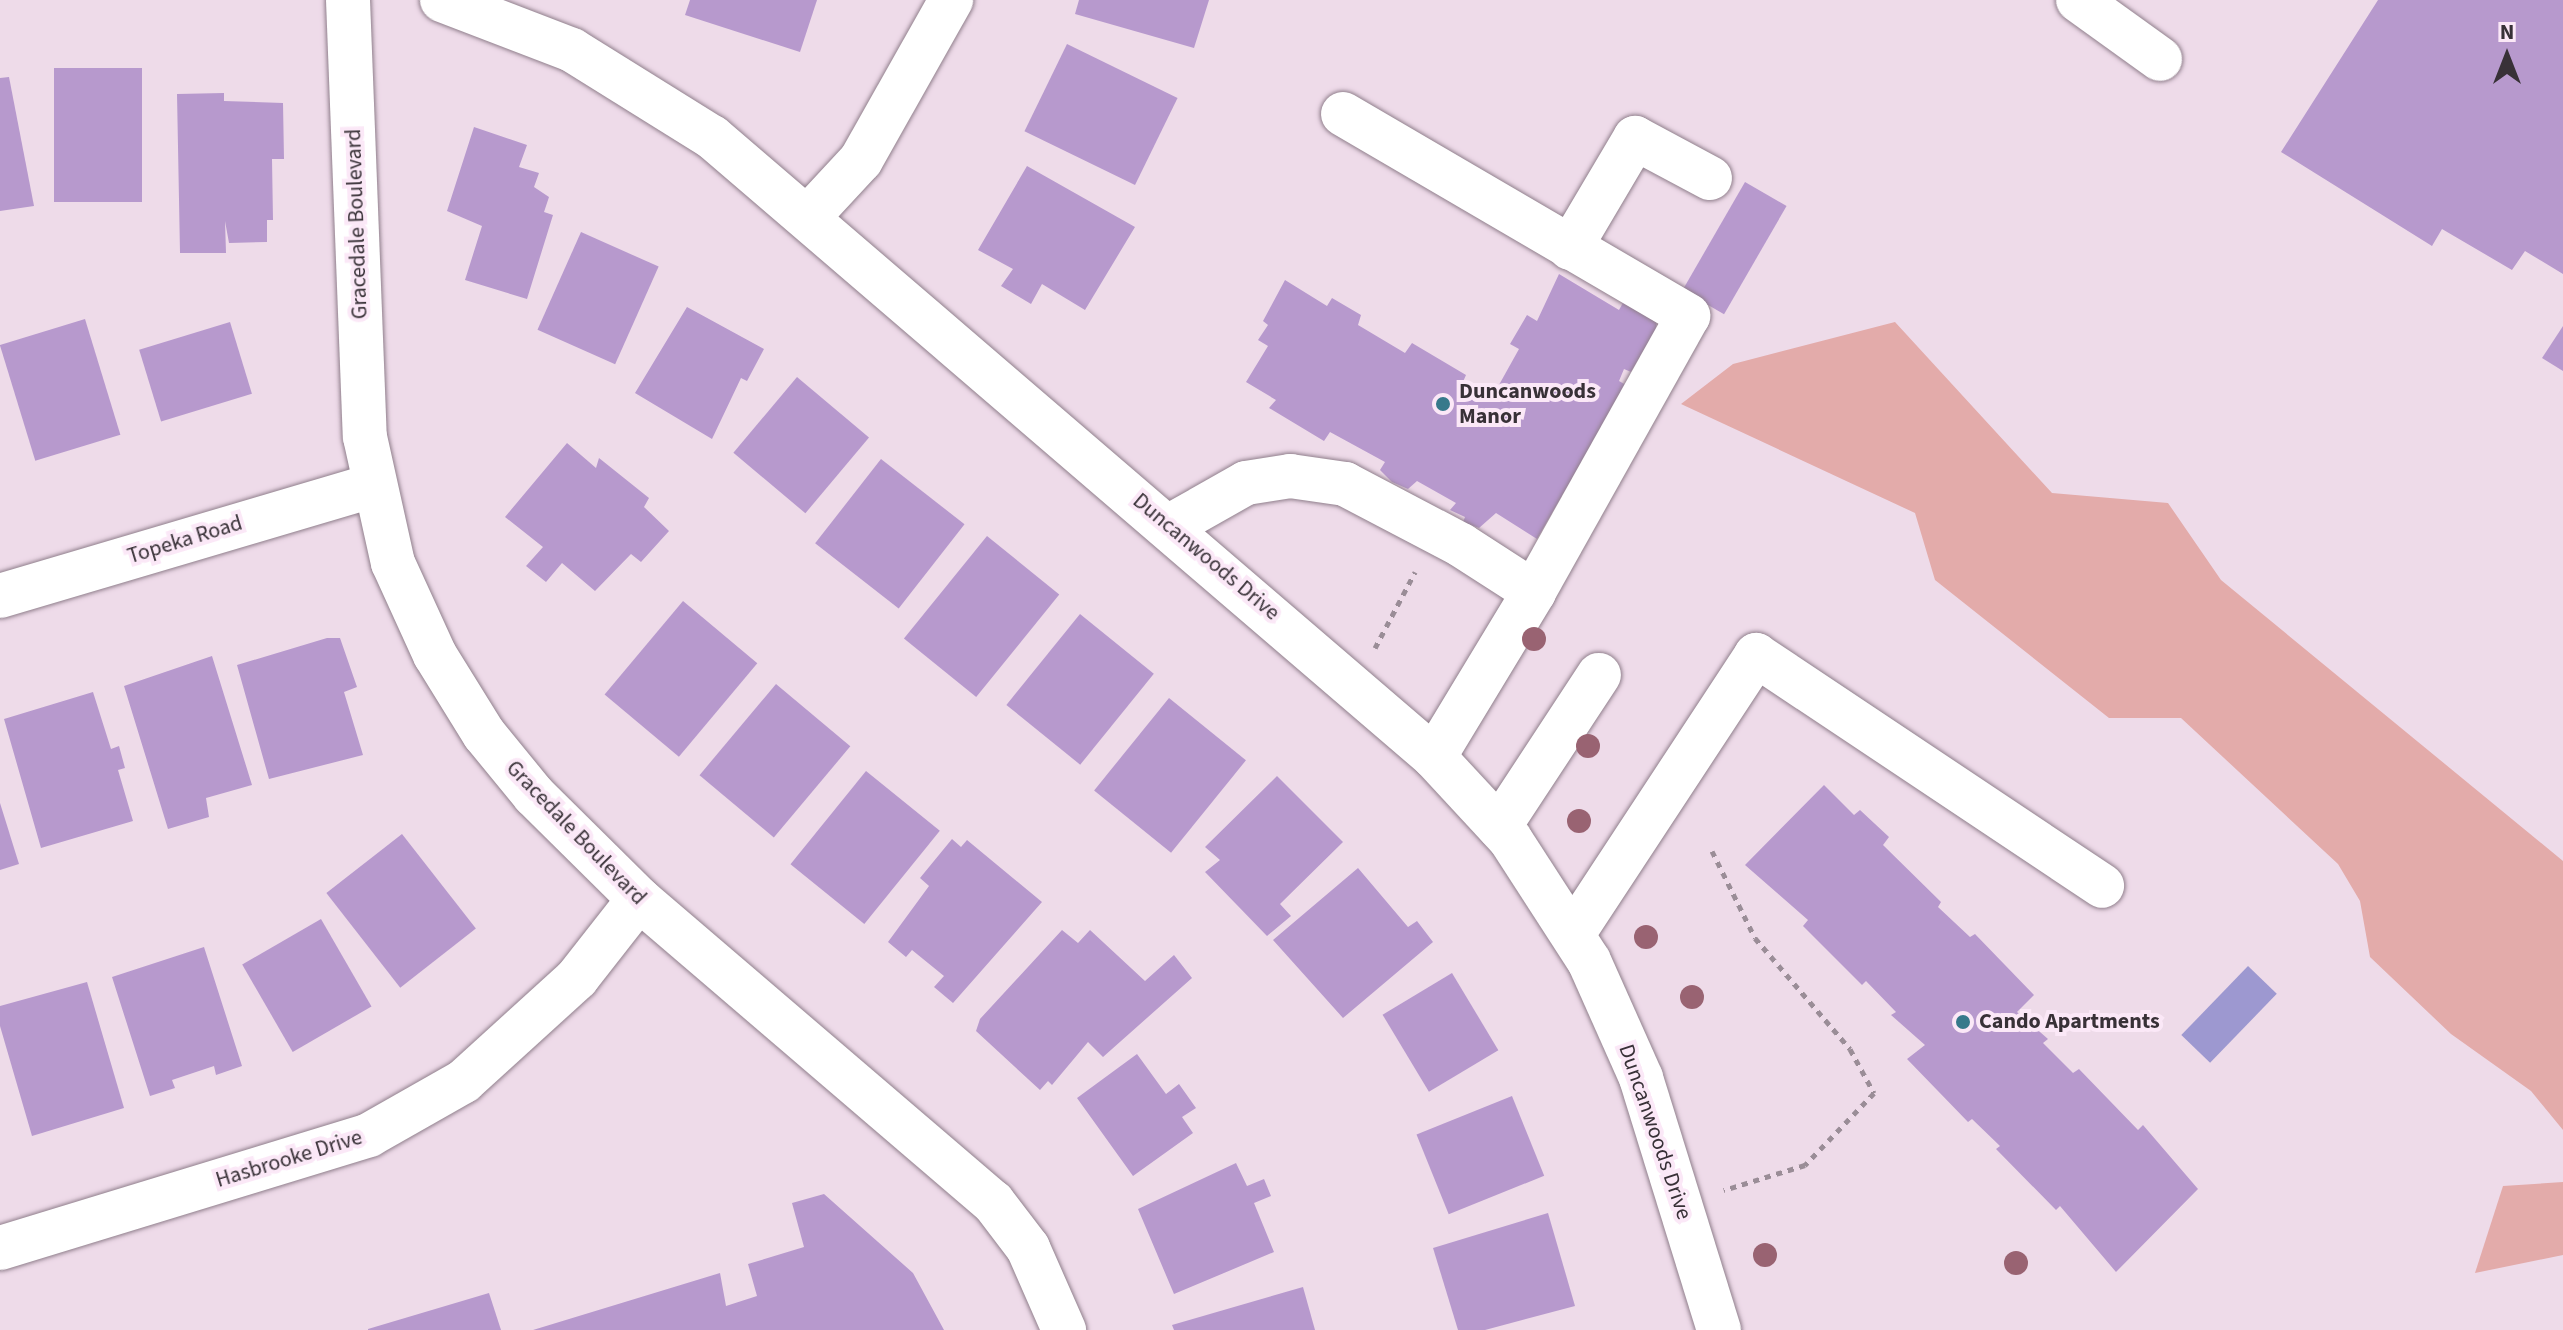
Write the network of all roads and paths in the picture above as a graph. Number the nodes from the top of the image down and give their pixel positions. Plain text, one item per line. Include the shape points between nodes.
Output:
1 (348, 0) edge
2 (442, 0) edge
3 (951, 0) edge
4 (2078, 0) edge
5 (2160, 59) dead end
6 (1343, 114) dead end
7 (1710, 178) dead end
8 (809, 216) junction
9 (1570, 248) junction
10 (371, 486) junction
11 (1170, 526) junction
12 (1436, 532) junction
13 (1534, 592) junction
14 (0, 596) edge
15 (1599, 675) dead end
16 (1356, 685) junction
17 (1434, 757) junction
18 (1499, 827) junction
19 (1712, 851) dead end
20 (2102, 886) dead end
21 (639, 899) junction
22 (1573, 934) junction
23 (1681, 1203) junction
24 (0, 1248) edge
25 (1064, 1330) edge
26 (1719, 1330) edge

1 - 10 street, Gracedale Boulevard
2 - 8 street, Duncanwoods Drive via 572,50 649,93
3 - 8 street via 861,160
4 - 5 street
6 - 9 street
7 - 9 street via 1635,138
8 - 11 street, Duncanwoods Drive
9 - 13 street via 1688,316
10 - 14 street, Topeka Road
10 - 21 street, Gracedale Boulevard via 405,589 435,655 484,734 534,795
11 - 12 street via 1246,483 1290,476 1345,484
11 - 16 street, Duncanwoods Drive
12 - 13 street
12 - 16 path
13 - 17 street
15 - 18 street
16 - 17 street, Duncanwoods Drive
17 - 18 street, Duncanwoods Drive
18 - 22 street, Duncanwoods Drive
19 - 23 path via 1755,938 1850,1049 1874,1093 1805,1165
20 - 22 street via 1756,655
21 - 24 street, Hasbrooke Drive via 577,978 464,1081 369,1135
21 - 25 street, Gracedale Boulevard via 993,1202 1028,1248
22 - 23 street, Duncanwoods Drive via 1641,1078
23 - 26 street, Duncanwoods Drive

